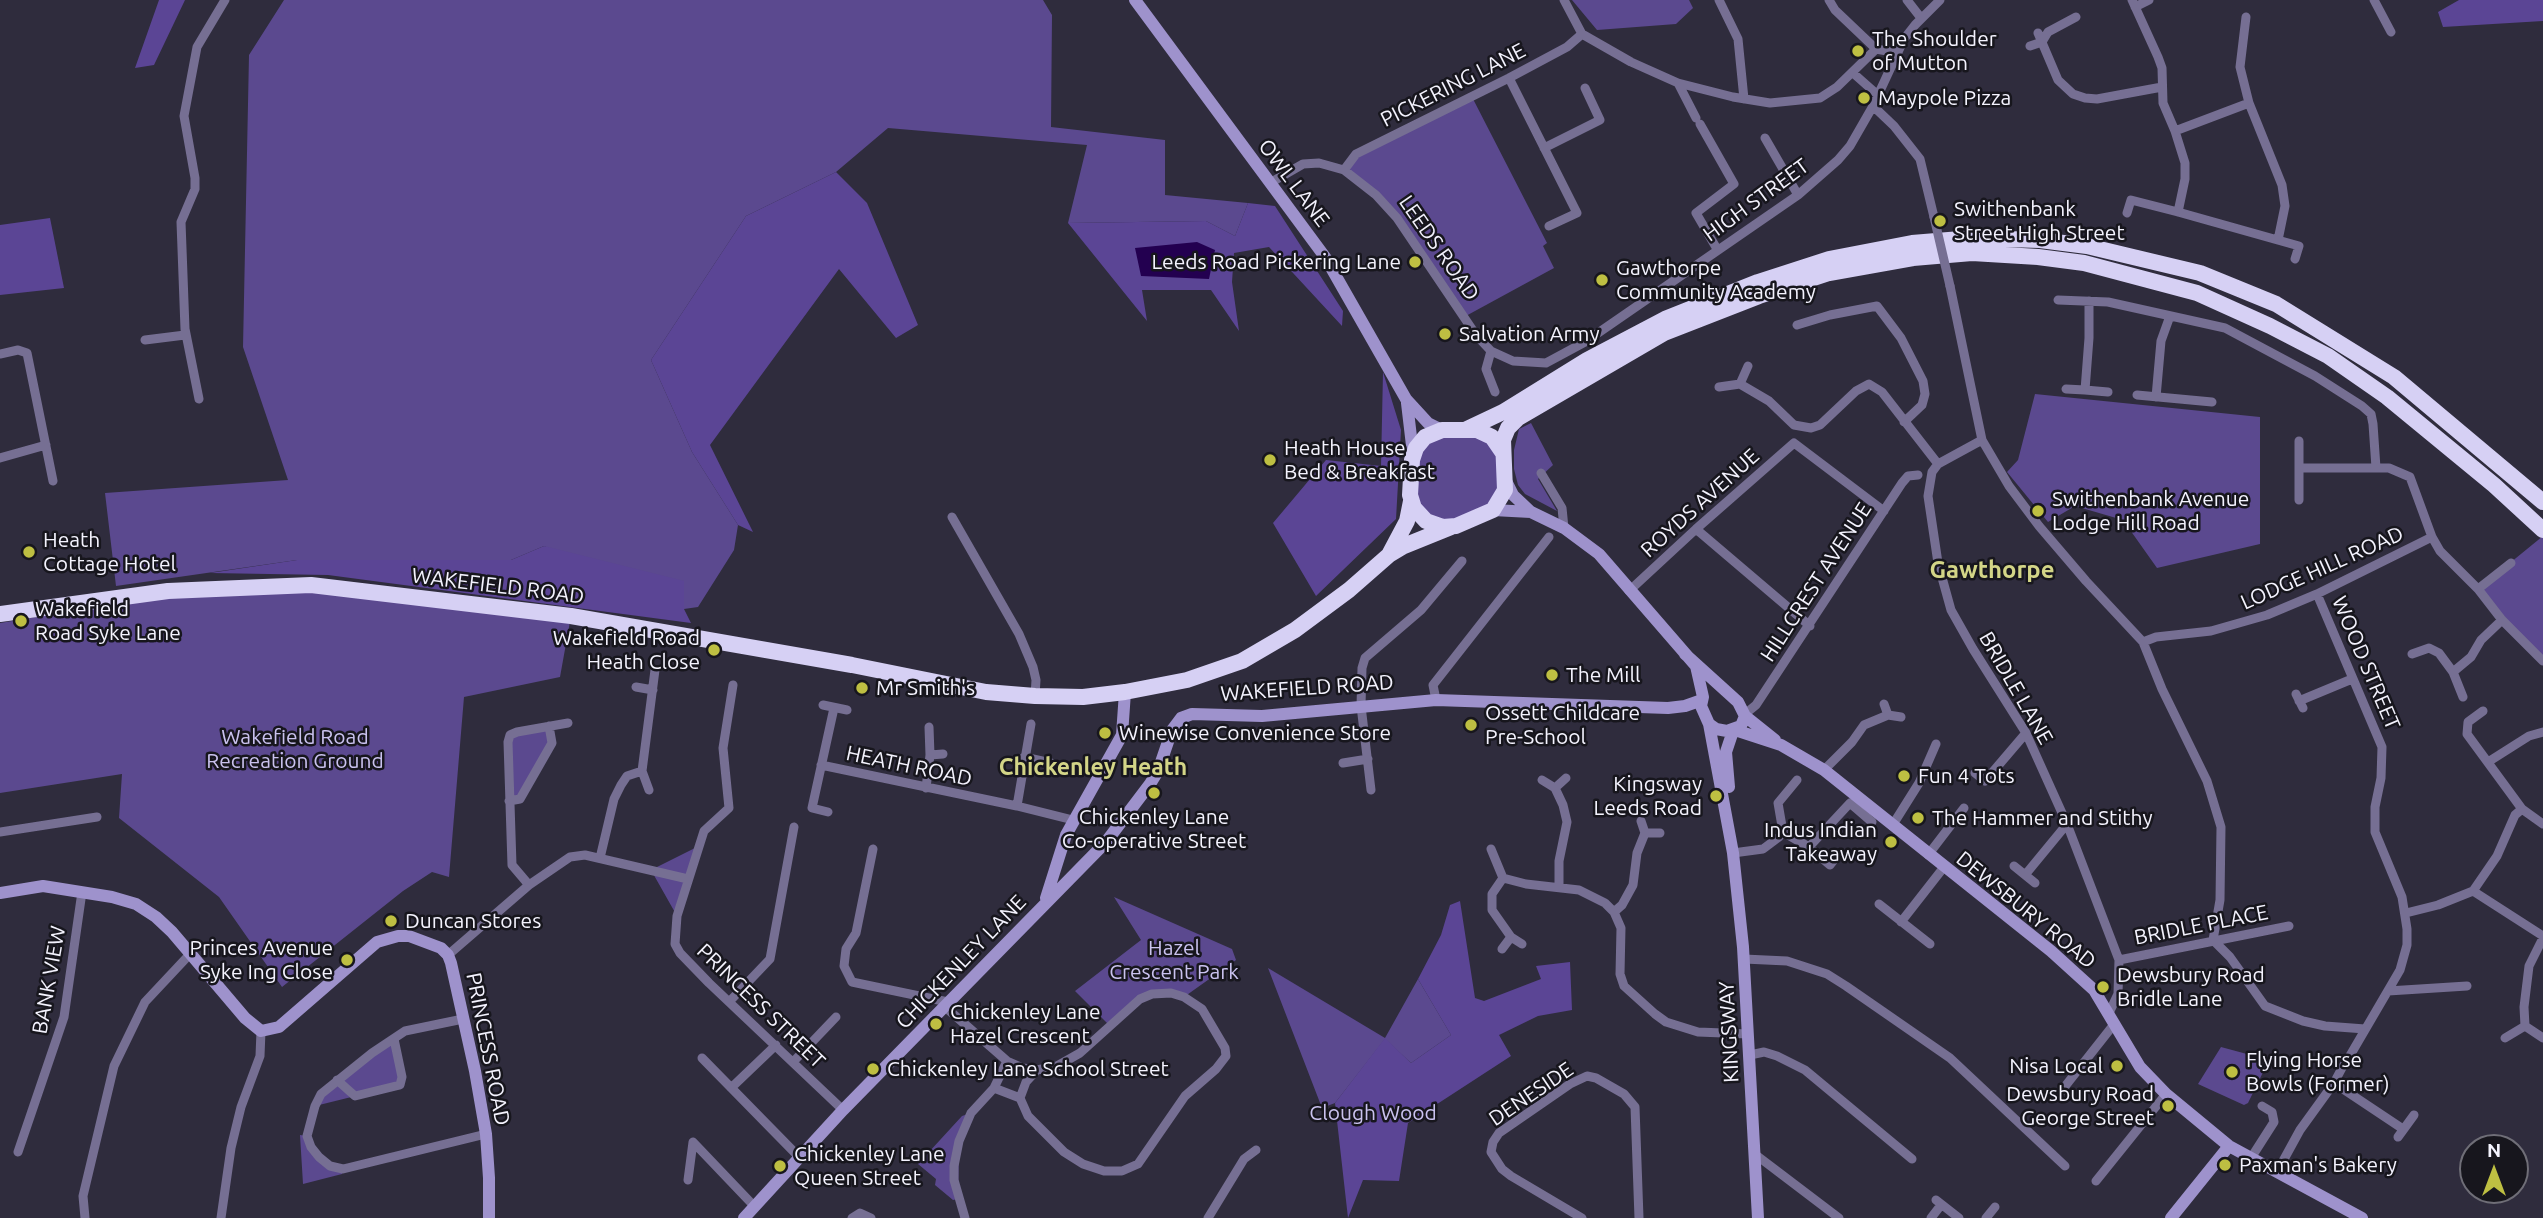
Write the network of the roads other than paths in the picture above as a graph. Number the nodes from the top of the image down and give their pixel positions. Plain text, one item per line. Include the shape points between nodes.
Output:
1 (225, 0) edge
2 (1135, 0) edge
3 (1564, 0) edge
4 (1719, 0) edge
5 (1829, 0) edge
6 (1907, 0) edge
7 (1940, 0) edge
8 (2149, 0) edge
9 (2374, 0) edge
10 (2134, 3) edge
11 (2076, 17) dead end
12 (1921, 18) junction
13 (2246, 18) dead end
14 (2244, 30) junction
15 (2258, 31) dead end
16 (2391, 32) dead end
17 (1582, 34) junction
18 (2040, 38) junction
19 (2030, 46) dead end
20 (1876, 49) junction
21 (1898, 54) junction
22 (1853, 72) junction
23 (1508, 78) junction
24 (1678, 83) junction
25 (2162, 87) junction
26 (1585, 88) dead end
27 (1879, 96) junction
28 (1744, 99) junction
29 (2249, 103) junction
30 (1873, 106) junction
31 (2175, 131) junction
32 (1765, 138) dead end
33 (1544, 148) junction
34 (1344, 170) junction
35 (1270, 184) junction
36 (1798, 195) junction
37 (2178, 212) junction
38 (2127, 214) dead end
39 (1549, 226) dead end
40 (2278, 240) junction
41 (1717, 249) junction
42 (2295, 259) dead end
43 (2058, 300) dead end
44 (2089, 301) junction
45 (2170, 316) junction
46 (1797, 325) dead end
47 (185, 335) junction
48 (145, 340) dead end
49 (1491, 351) junction
50 (0, 354) edge
51 (1748, 366) dead end
52 (1740, 384) junction
53 (1719, 387) dead end
54 (2066, 389) dead end
55 (2085, 390) junction
56 (1495, 392) dead end
57 (2108, 392) dead end
58 (2137, 395) dead end
59 (2156, 397) junction
60 (199, 399) dead end
61 (1406, 399) junction
62 (2212, 402) dead end
63 (1904, 422) junction
64 (1467, 429) junction
65 (1442, 430) junction
66 (1982, 440) junction
67 (2299, 441) dead end
68 (46, 445) junction
69 (1503, 453) junction
70 (1413, 454) junction
71 (0, 458) edge
72 (1938, 464) junction
73 (2299, 468) junction
74 (2376, 468) junction
75 (1541, 473) dead end
76 (1918, 475) dead end
77 (53, 481) dead end
78 (1506, 481) junction
79 (2298, 500) dead end
80 (1411, 501) junction
81 (2543, 502) edge
82 (1493, 509) junction
83 (1884, 511) junction
84 (1531, 512) junction
85 (952, 517) dead end
86 (1451, 527) junction
87 (1564, 528) junction
88 (1696, 528) junction
89 (2543, 530) edge
90 (1549, 537) dead end
91 (2432, 537) junction
92 (1389, 555) junction
93 (1462, 561) dead end
94 (2511, 564) dead end
95 (2478, 589) junction
96 (1629, 590) junction
97 (2317, 594) junction
98 (0, 614) edge
99 (2502, 620) junction
100 (1810, 626) junction
101 (2143, 642) junction
102 (1685, 654) junction
103 (2412, 654) dead end
104 (2543, 662) edge
105 (655, 670) dead end
106 (2453, 672) junction
107 (2352, 679) junction
108 (733, 685) dead end
109 (636, 687) dead end
110 (653, 690) junction
111 (1723, 690) junction
112 (1125, 692) junction
113 (1035, 696) junction
114 (2463, 696) dead end
115 (1703, 699) junction
116 (1436, 700) junction
117 (2299, 701) dead end
118 (1884, 704) dead end
119 (823, 705) dead end
120 (1362, 706) junction
121 (834, 708) junction
122 (1668, 708) junction
123 (847, 710) dead end
124 (2483, 711) dead end
125 (1745, 715) junction
126 (1888, 715) junction
127 (1901, 717) dead end
128 (1181, 718) joint
129 (568, 723) dead end
130 (1708, 723) junction
131 (1031, 724) dead end
132 (550, 726) junction
133 (929, 727) dead end
134 (1734, 730) junction
135 (2543, 732) edge
136 (2026, 733) junction
137 (1936, 744) dead end
138 (1781, 745) junction
139 (943, 754) dead end
140 (930, 755) junction
141 (1024, 757) junction
142 (1368, 759) junction
143 (2488, 762) junction
144 (1051, 763) dead end
145 (1343, 763) dead end
146 (821, 765) junction
147 (1824, 770) junction
148 (642, 771) junction
149 (1975, 773) dead end
150 (1566, 778) dead end
151 (1542, 780) dead end
152 (1797, 780) dead end
153 (926, 788) junction
154 (1555, 788) junction
155 (649, 790) dead end
156 (1371, 790) dead end
157 (509, 801) junction
158 (1017, 806) junction
159 (1964, 808) dead end
160 (2522, 809) junction
161 (828, 812) dead end
162 (97, 817) dead end
163 (1073, 820) junction
164 (1641, 821) dead end
165 (1872, 822) dead end
166 (2067, 824) junction
167 (2543, 824) edge
168 (1892, 826) junction
169 (794, 827) dead end
170 (0, 832) edge
171 (1783, 832) junction
172 (1645, 833) junction
173 (1660, 833) dead end
174 (1809, 847) junction
175 (1732, 848) junction
176 (873, 849) dead end
177 (1491, 849) dead end
178 (1928, 855) junction
179 (1837, 856) dead end
180 (600, 858) junction
181 (1058, 862) junction
182 (2014, 866) dead end
183 (1944, 867) junction
184 (1072, 874) junction
185 (2025, 875) junction
186 (1503, 878) junction
187 (688, 879) junction
188 (2035, 883) dead end
189 (529, 886) junction
190 (1559, 886) junction
191 (2473, 891) junction
192 (82, 892) junction
193 (0, 893) edge
194 (1879, 904) dead end
195 (1042, 906) junction
196 (1614, 912) junction
197 (2406, 913) junction
198 (1901, 922) junction
199 (2289, 926) dead end
200 (1511, 937) junction
201 (2543, 937) edge
202 (2213, 940) junction
203 (1522, 944) dead end
204 (1930, 944) dead end
205 (1502, 949) dead end
206 (190, 954) junction
207 (448, 955) junction
208 (1744, 959) junction
209 (2119, 960) junction
210 (2466, 986) dead end
211 (2388, 992) junction
212 (729, 1002) junction
213 (946, 1004) junction
214 (836, 1017) dead end
215 (2112, 1018) junction
216 (463, 1019) junction
217 (2525, 1026) junction
218 (2365, 1029) junction
219 (261, 1031) junction
220 (1748, 1034) junction
221 (2505, 1038) dead end
222 (2543, 1038) edge
223 (394, 1039) junction
224 (776, 1045) junction
225 (1750, 1055) junction
226 (702, 1058) dead end
227 (794, 1061) junction
228 (1007, 1061) junction
229 (1037, 1070) junction
230 (337, 1080) junction
231 (2334, 1083) junction
232 (731, 1088) junction
233 (994, 1088) junction
234 (2059, 1094) dead end
235 (2166, 1094) junction
236 (1020, 1098) junction
237 (2262, 1106) dead end
238 (843, 1110) junction
239 (2414, 1115) dead end
240 (486, 1134) junction
241 (2230, 1146) junction
242 (1256, 1150) dead end
243 (18, 1152) dead end
244 (1756, 1155) junction
245 (799, 1157) junction
246 (2251, 1158) junction
247 (1912, 1159) dead end
248 (2065, 1166) dead end
249 (2277, 1172) junction
250 (688, 1180) dead end
251 (2096, 1181) dead end
252 (755, 1207) junction
253 (1995, 1207) dead end
254 (85, 1218) edge
255 (221, 1218) edge
256 (489, 1218) edge
257 (744, 1218) edge
258 (852, 1218) edge
259 (871, 1218) edge
260 (965, 1218) edge
261 (1208, 1218) edge
262 (1583, 1218) edge
263 (1639, 1218) edge
264 (1758, 1218) edge
265 (1839, 1218) edge
266 (1931, 1218) edge
267 (1959, 1218) edge
268 (1986, 1218) edge
269 (2171, 1218) edge
270 (2362, 1218) edge

1 - 47 street via 197,47 184,116 195,178 181,222
2 - 35 street, OWL LANE
3 - 17 street
4 - 28 street via 1738,39
5 - 20 street
6 - 12 street
7 - 12 street, HIGH STREET
8 - 10 street
9 - 16 street
10 - 25 street via 2162,68
11 - 18 street
12 - 21 street, HIGH STREET
13 - 14 street
14 - 15 street
14 - 29 street via 2240,67
17 - 23 street, PICKERING LANE via 1567,47
17 - 24 street
18 - 19 street
18 - 25 street via 2064,87 2085,98
20 - 21 street
20 - 22 street
21 - 27 street, HIGH STREET
22 - 27 street
22 - 28 street via 1828,94 1812,100 1770,103
23 - 33 street
23 - 34 street, PICKERING LANE via 1356,154
24 - 28 street
24 - 41 street via 1734,184 1696,213
25 - 31 street via 2163,103
26 - 33 street via 1600,120
27 - 30 street, HIGH STREET
29 - 31 street
29 - 40 street via 2282,185 2285,206
30 - 36 street, HIGH STREET via 1850,146
30 - 66 street, bridge via 1920,159
31 - 37 street via 2185,171
32 - 36 street
33 - 39 street via 1577,213
34 - 35 street, LEEDS ROAD via 1303,164
34 - 49 street, LEEDS ROAD via 1396,218
35 - 61 street, OWL LANE via 1325,257
36 - 41 street, HIGH STREET
37 - 38 street via 2131,200
37 - 40 street
40 - 42 street via 2299,246
41 - 49 street, HIGH STREET via 1562,356 1529,364
43 - 44 street
44 - 45 street
44 - 55 street
45 - 59 street via 2161,341
45 - 74 street via 2225,328 2362,406 2371,414
46 - 63 street via 1877,306 1901,338 1923,381 1922,405
47 - 48 street
47 - 60 street
49 - 56 street via 1486,369
50 - 68 street via 27,353
51 - 52 street
52 - 53 street
52 - 63 street via 1769,401 1794,425 1811,428 1869,384 1882,392
54 - 55 street
55 - 57 street
58 - 59 street
59 - 62 street
61 - 65 street, OWL LANE via 1428,423
61 - 70 street, OWL LANE
63 - 72 street
64 - 65 highway
64 - 69 highway via 1492,437
64 - 81 highway via 1665,319 1758,282 1829,259 1912,243 1973,238 2039,240 2200,272 2276,304 2394,377
65 - 70 highway via 1425,438
66 - 72 street
66 - 101 street via 2039,526
67 - 73 street
68 - 71 street
68 - 77 street
69 - 78 highway
69 - 89 highway via 1508,428 1518,418 1664,333 1759,296 1829,274 1913,258 1972,253 2038,257 2084,263 2197,293 2328,356 2387,397
70 - 80 highway
72 - 136 street, BRIDLE LANE via 1928,496 1951,610
73 - 74 street
73 - 79 street
74 - 91 street via 2410,477
75 - 87 street via 1562,508
76 - 83 street, HILLCREST AVENUE via 1908,475
78 - 82 highway via 1503,496
78 - 84 street
80 - 86 highway via 1426,521
80 - 92 highway via 1407,521
82 - 84 street
82 - 86 highway
83 - 88 street, ROYDS AVENUE via 1794,443
83 - 100 street, HILLCREST AVENUE
84 - 87 street
85 - 113 street via 953,531 1018,634 1033,667
86 - 92 highway
87 - 96 street via 1599,554
88 - 96 street, ROYDS AVENUE
88 - 100 street
90 - 116 street via 1433,685
91 - 95 street via 2447,561
91 - 97 street, LODGE HILL ROAD
92 - 112 highway, WAKEFIELD ROAD via 1295,630 1242,661 1187,680
93 - 120 street via 1421,610 1365,658
94 - 95 street
95 - 99 street
96 - 102 street
97 - 101 street, LODGE HILL ROAD via 2242,623
97 - 107 street, WOOD STREET
98 - 113 highway, WAKEFIELD ROAD via 167,591 311,585 571,616 986,692
99 - 104 street
99 - 106 street
100 - 125 street, HILLCREST AVENUE
101 - 202 street via 2207,781 2221,827 2220,900
102 - 111 street
102 - 115 street via 1696,666
103 - 106 street via 2434,650
105 - 110 street
106 - 114 street
107 - 117 street
107 - 197 street, WOOD STREET via 2382,747 2375,832
108 - 187 street via 723,748 729,808 704,831
109 - 110 street
110 - 148 street
111 - 115 street via 1708,692
111 - 125 street
112 - 113 highway, WAKEFIELD ROAD
112 - 163 street via 1122,735
115 - 122 street
115 - 130 street
116 - 120 street, WAKEFIELD ROAD
116 - 122 street
118 - 126 street
119 - 121 street, HEATH ROAD
120 - 128 street, WAKEFIELD ROAD
120 - 142 street
121 - 123 street, HEATH ROAD
121 - 146 street, HEATH ROAD
122 - 130 street
124 - 143 street via 2468,722 2466,734
125 - 134 street
125 - 138 street, DEWSBURY ROAD
126 - 127 street
126 - 147 street via 1864,725
128 - 184 street, CHICKENLEY LANE via 1150,784 1106,842
129 - 132 street
130 - 134 street via 1721,731
130 - 175 street, KINGSWAY
131 - 141 street
132 - 157 street via 552,743 520,799
132 - 157 street via 510,735
133 - 140 street
134 - 138 street, DEWSBURY ROAD
134 - 175 street, KINGSWAY via 1726,752
135 - 143 street
136 - 149 street via 1985,781
136 - 166 street, BRIDLE LANE
137 - 168 street
138 - 147 street, DEWSBURY ROAD
139 - 140 street
140 - 153 street
141 - 144 street
141 - 158 street
142 - 145 street
142 - 156 street
143 - 160 street
146 - 153 street, HEATH ROAD
146 - 161 street, HEATH ROAD via 812,808
147 - 168 street, DEWSBURY ROAD
148 - 155 street
148 - 180 street via 628,776 617,792
150 - 154 street
151 - 154 street
152 - 171 street via 1778,803
153 - 158 street, HEATH ROAD
154 - 190 street via 1567,822
157 - 189 street via 513,865
158 - 163 street, HEATH ROAD
159 - 178 street
160 - 167 street
160 - 191 street
162 - 170 street
163 - 181 street
164 - 172 street
165 - 174 street via 1850,803
166 - 185 street
166 - 209 street, BRIDLE LANE
168 - 178 street, DEWSBURY ROAD
169 - 212 street via 770,959
171 - 174 street
171 - 175 street via 1763,849
172 - 173 street
172 - 196 street via 1629,895
174 - 179 street via 1830,865
175 - 208 street, KINGSWAY
176 - 213 street via 856,933 846,948 844,966 852,982
177 - 186 street
178 - 183 street, DEWSBURY ROAD
180 - 187 street, PRINCESS ROAD
180 - 189 street, PRINCESS ROAD via 570,857
181 - 184 street
181 - 195 street
182 - 185 street
183 - 198 street
183 - 215 street, DEWSBURY ROAD via 2094,990
184 - 195 street, CHICKENLEY LANE
185 - 188 street
186 - 190 street
186 - 200 street via 1492,894 1492,910
187 - 212 street, PRINCESS STREET via 677,916 675,944
189 - 207 street, PRINCESS ROAD
190 - 196 street via 1589,893
191 - 197 street
191 - 201 street
192 - 193 street via 43,886
192 - 206 street via 136,904 156,917
192 - 243 street, BANK VIEW via 64,1017
194 - 198 street
195 - 213 street, CHICKENLEY LANE
196 - 220 street via 1622,938 1620,974 1636,998 1666,1022 1681,1027
197 - 211 street, WOOD STREET via 2404,957
198 - 204 street
199 - 202 street, BRIDLE PLACE
200 - 203 street
200 - 205 street
201 - 217 street via 2529,966
202 - 209 street, BRIDLE PLACE
202 - 218 street via 2265,1006 2302,1021
206 - 219 street
206 - 254 street via 145,1002 114,1066 83,1196
207 - 216 street, PRINCESS ROAD
207 - 219 street via 420,939 388,938 366,950 279,1027
208 - 220 street, KINGSWAY
208 - 248 street via 1787,961 1846,986 1950,1058
209 - 215 street, BRIDLE LANE
210 - 211 street
211 - 218 street, WOOD STREET
212 - 224 street, PRINCESS STREET
213 - 228 street
213 - 238 street, CHICKENLEY LANE
214 - 227 street
215 - 234 street
215 - 235 street, DEWSBURY ROAD via 2140,1067
216 - 223 street via 405,1031
216 - 240 street, PRINCESS ROAD
217 - 221 street
217 - 222 street
218 - 231 street, WOOD STREET
219 - 255 street via 260,1056 231,1148
220 - 225 street, KINGSWAY
223 - 230 street
223 - 230 street via 400,1085 355,1096
224 - 227 street, PRINCESS STREET
224 - 232 street
225 - 244 street, KINGSWAY
225 - 247 street via 1764,1052 1791,1062
226 - 232 street
227 - 238 street, PRINCESS STREET
228 - 229 street
228 - 233 street
229 - 236 street
229 - 236 street via 1057,1066 1080,1053 1130,1006 1163,992 1184,997 1202,1009 1226,1056 1185,1096 1138,1164 1122,1171 1104,1171 1064,1152 1028,1116
230 - 240 street via 321,1094 307,1136 330,1167 343,1169
231 - 239 street via 2401,1133
231 - 249 street, WOOD STREET
232 - 245 street
233 - 236 street
233 - 260 street via 971,1114 956,1153 954,1180
235 - 241 street, DEWSBURY ROAD
235 - 251 street
237 - 246 street via 2272,1112 2274,1122
238 - 245 street, CHICKENLEY LANE
240 - 256 street, PRINCESS ROAD
241 - 246 street, DEWSBURY ROAD
241 - 269 street
242 - 261 street via 1244,1159
244 - 264 street, KINGSWAY
244 - 265 street
245 - 252 street, CHICKENLEY LANE
246 - 249 street, DEWSBURY ROAD
249 - 270 street, DEWSBURY ROAD
250 - 252 street via 693,1142
252 - 257 street, CHICKENLEY LANE
253 - 268 street
258 - 259 street via 860,1213
262 - 263 street, DENESIDE via 1511,1176 1491,1152 1499,1133 1587,1076 1624,1094 1635,1107
266 - 267 street via 1939,1202

